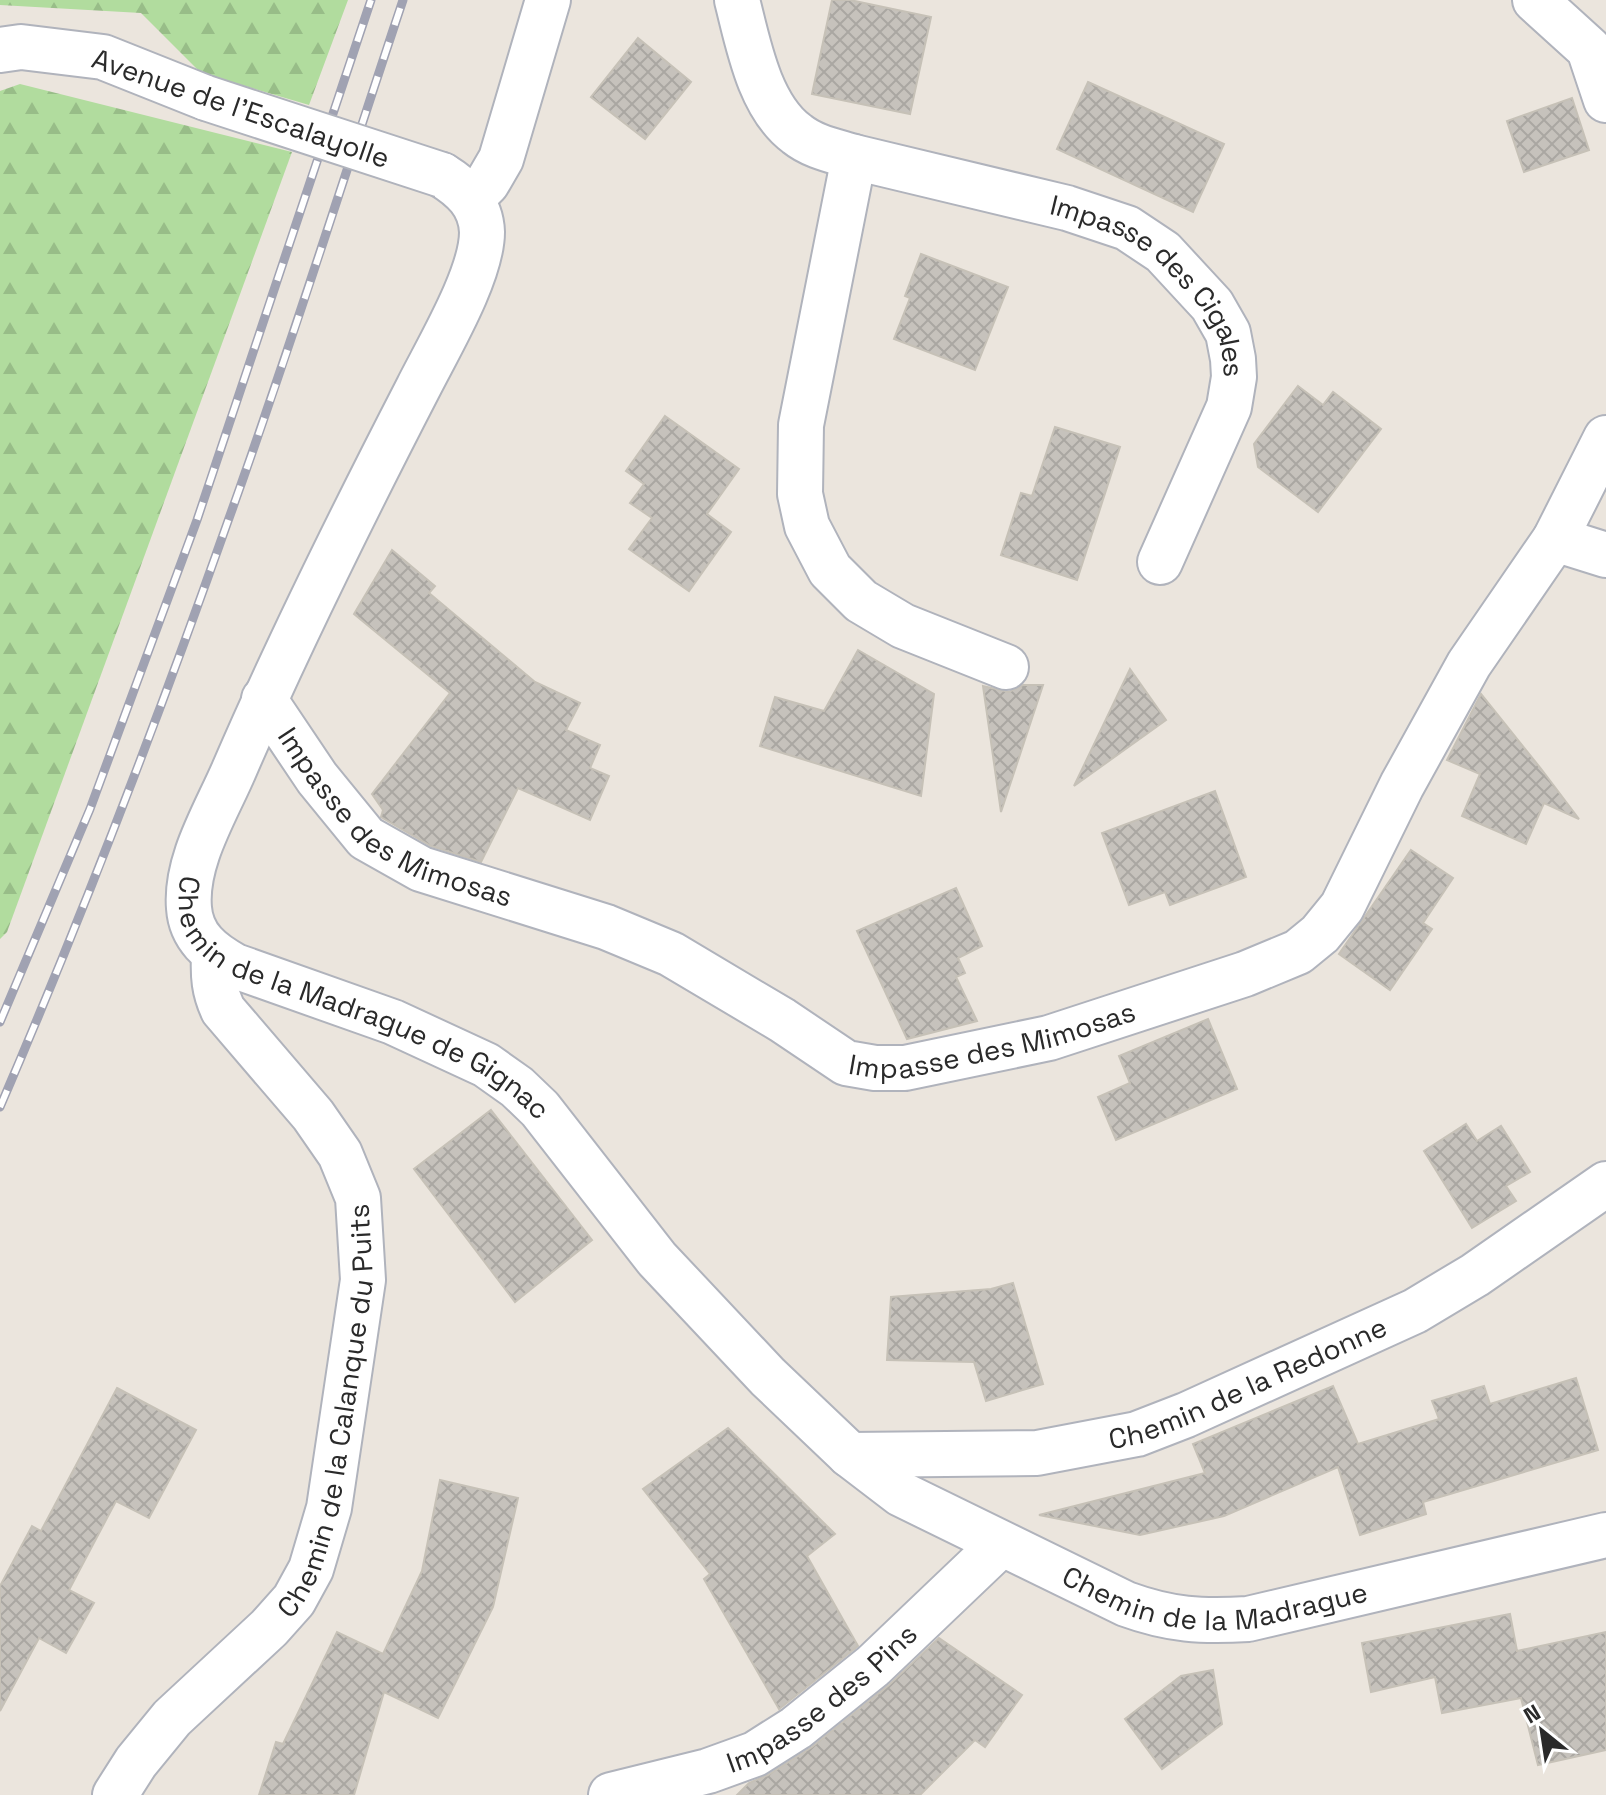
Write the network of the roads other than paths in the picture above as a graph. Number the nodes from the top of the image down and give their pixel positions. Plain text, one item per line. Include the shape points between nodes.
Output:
1 (548, 0) edge
2 (737, 0) edge
3 (1535, 0) edge
4 (0, 50) edge
5 (1606, 100) edge
6 (854, 157) junction
7 (457, 187) junction
8 (1606, 438) edge
9 (1555, 539) junction
10 (1606, 555) edge
11 (1160, 562) dead end
12 (1006, 667) dead end
13 (264, 699) junction
14 (214, 955) junction
15 (1606, 1184) edge
16 (850, 1455) junction
17 (1606, 1535) edge
18 (1001, 1544) junction
19 (115, 1795) edge
20 (611, 1795) edge

1 - 7 street via 501,159 487,183
2 - 6 street, Impasse des Cigales via 756,70 777,113 796,134
3 - 5 street via 1589,49
4 - 7 street, Avenue de l'Escalayolle, bridge via 21,47 103,57
6 - 11 street, Impasse des Cigales via 1067,208 1127,228 1163,252 1212,305 1228,333 1233,359 1229,407
6 - 12 street via 801,425 800,494 807,526 830,570 861,601 903,626
7 - 13 street, Chemin de la Madrague de Gignac via 480,215 482,233 459,307
8 - 9 street, Impasse des Mimosas
9 - 10 street
9 - 13 street, Impasse des Mimosas via 1469,664 1342,907 1298,952 1049,1038 905,1068 846,1063 671,954 606,927 421,869 366,838 317,778
13 - 14 street, Chemin de la Madrague de Gignac via 191,880 192,926
14 - 16 street, Chemin de la Madrague de Gignac via 393,1022 486,1065 517,1087 657,1259
14 - 19 street, Chemin de la Calanque du Puits via 215,993 223,1010 340,1154 358,1198 363,1280 329,1508 311,1569 294,1600 172,1718
15 - 16 street, Chemin de la Redonne via 1415,1311 1137,1434 1037,1453
16 - 18 street, Chemin de la Madrague via 901,1494
17 - 18 street, Chemin de la Madrague via 1248,1619 1207,1621 1157,1616
18 - 20 street, Impasse des Pins via 873,1666 796,1728 755,1754

